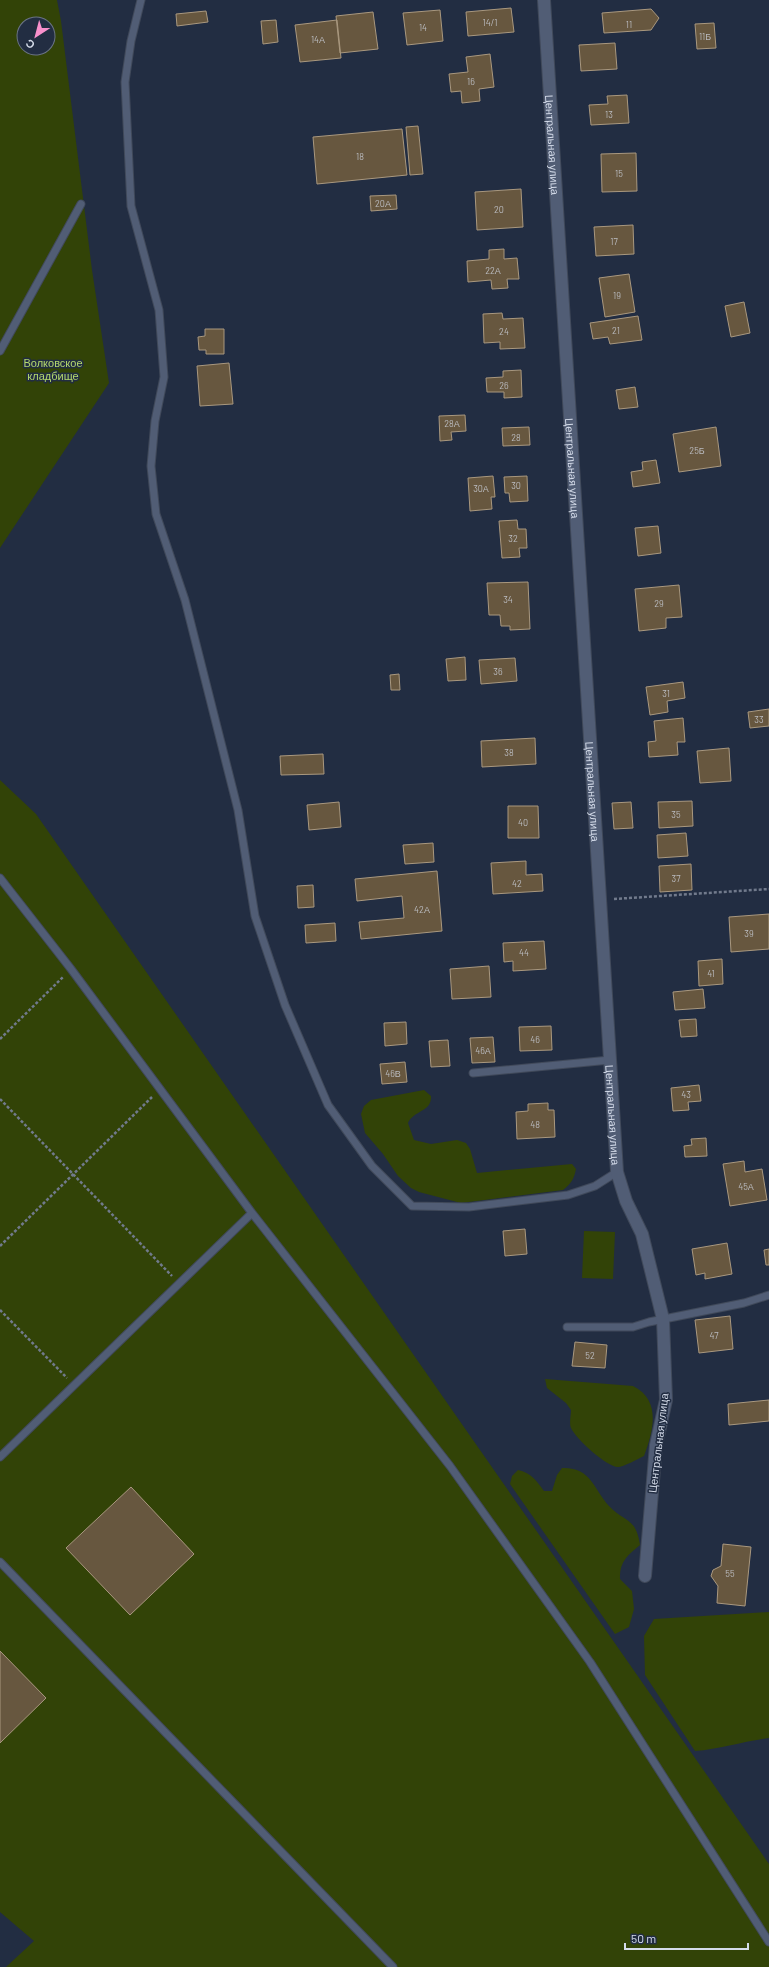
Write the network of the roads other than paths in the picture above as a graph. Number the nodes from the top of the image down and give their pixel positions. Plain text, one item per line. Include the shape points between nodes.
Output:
1 (141, 0) edge
2 (544, 0) edge
3 (81, 204) dead end
4 (0, 351) edge
5 (0, 878) edge
6 (610, 1060) junction
7 (473, 1073) dead end
8 (617, 1172) junction
9 (252, 1213) junction
10 (769, 1295) edge
11 (663, 1319) junction
12 (567, 1327) dead end
13 (0, 1457) edge
14 (0, 1562) edge
15 (645, 1576) dead end
16 (769, 1942) edge
17 (393, 1967) edge

1 - 8 lane via 125,82 131,206 160,310 164,377 155,421 150,466 156,514 185,600 238,810 256,916 286,1005 328,1106 372,1166 412,1206 469,1207 568,1195 595,1186
2 - 6 street, Центральная улица
3 - 4 lane
5 - 9 lane via 71,969
6 - 7 lane
6 - 8 street, Центральная улица
8 - 11 street, Центральная улица via 626,1201 642,1234
9 - 13 lane
9 - 16 lane via 450,1466 590,1662
10 - 11 lane via 744,1303
11 - 12 lane via 633,1327
11 - 15 street, Центральная улица via 666,1400 656,1445
14 - 17 lane

